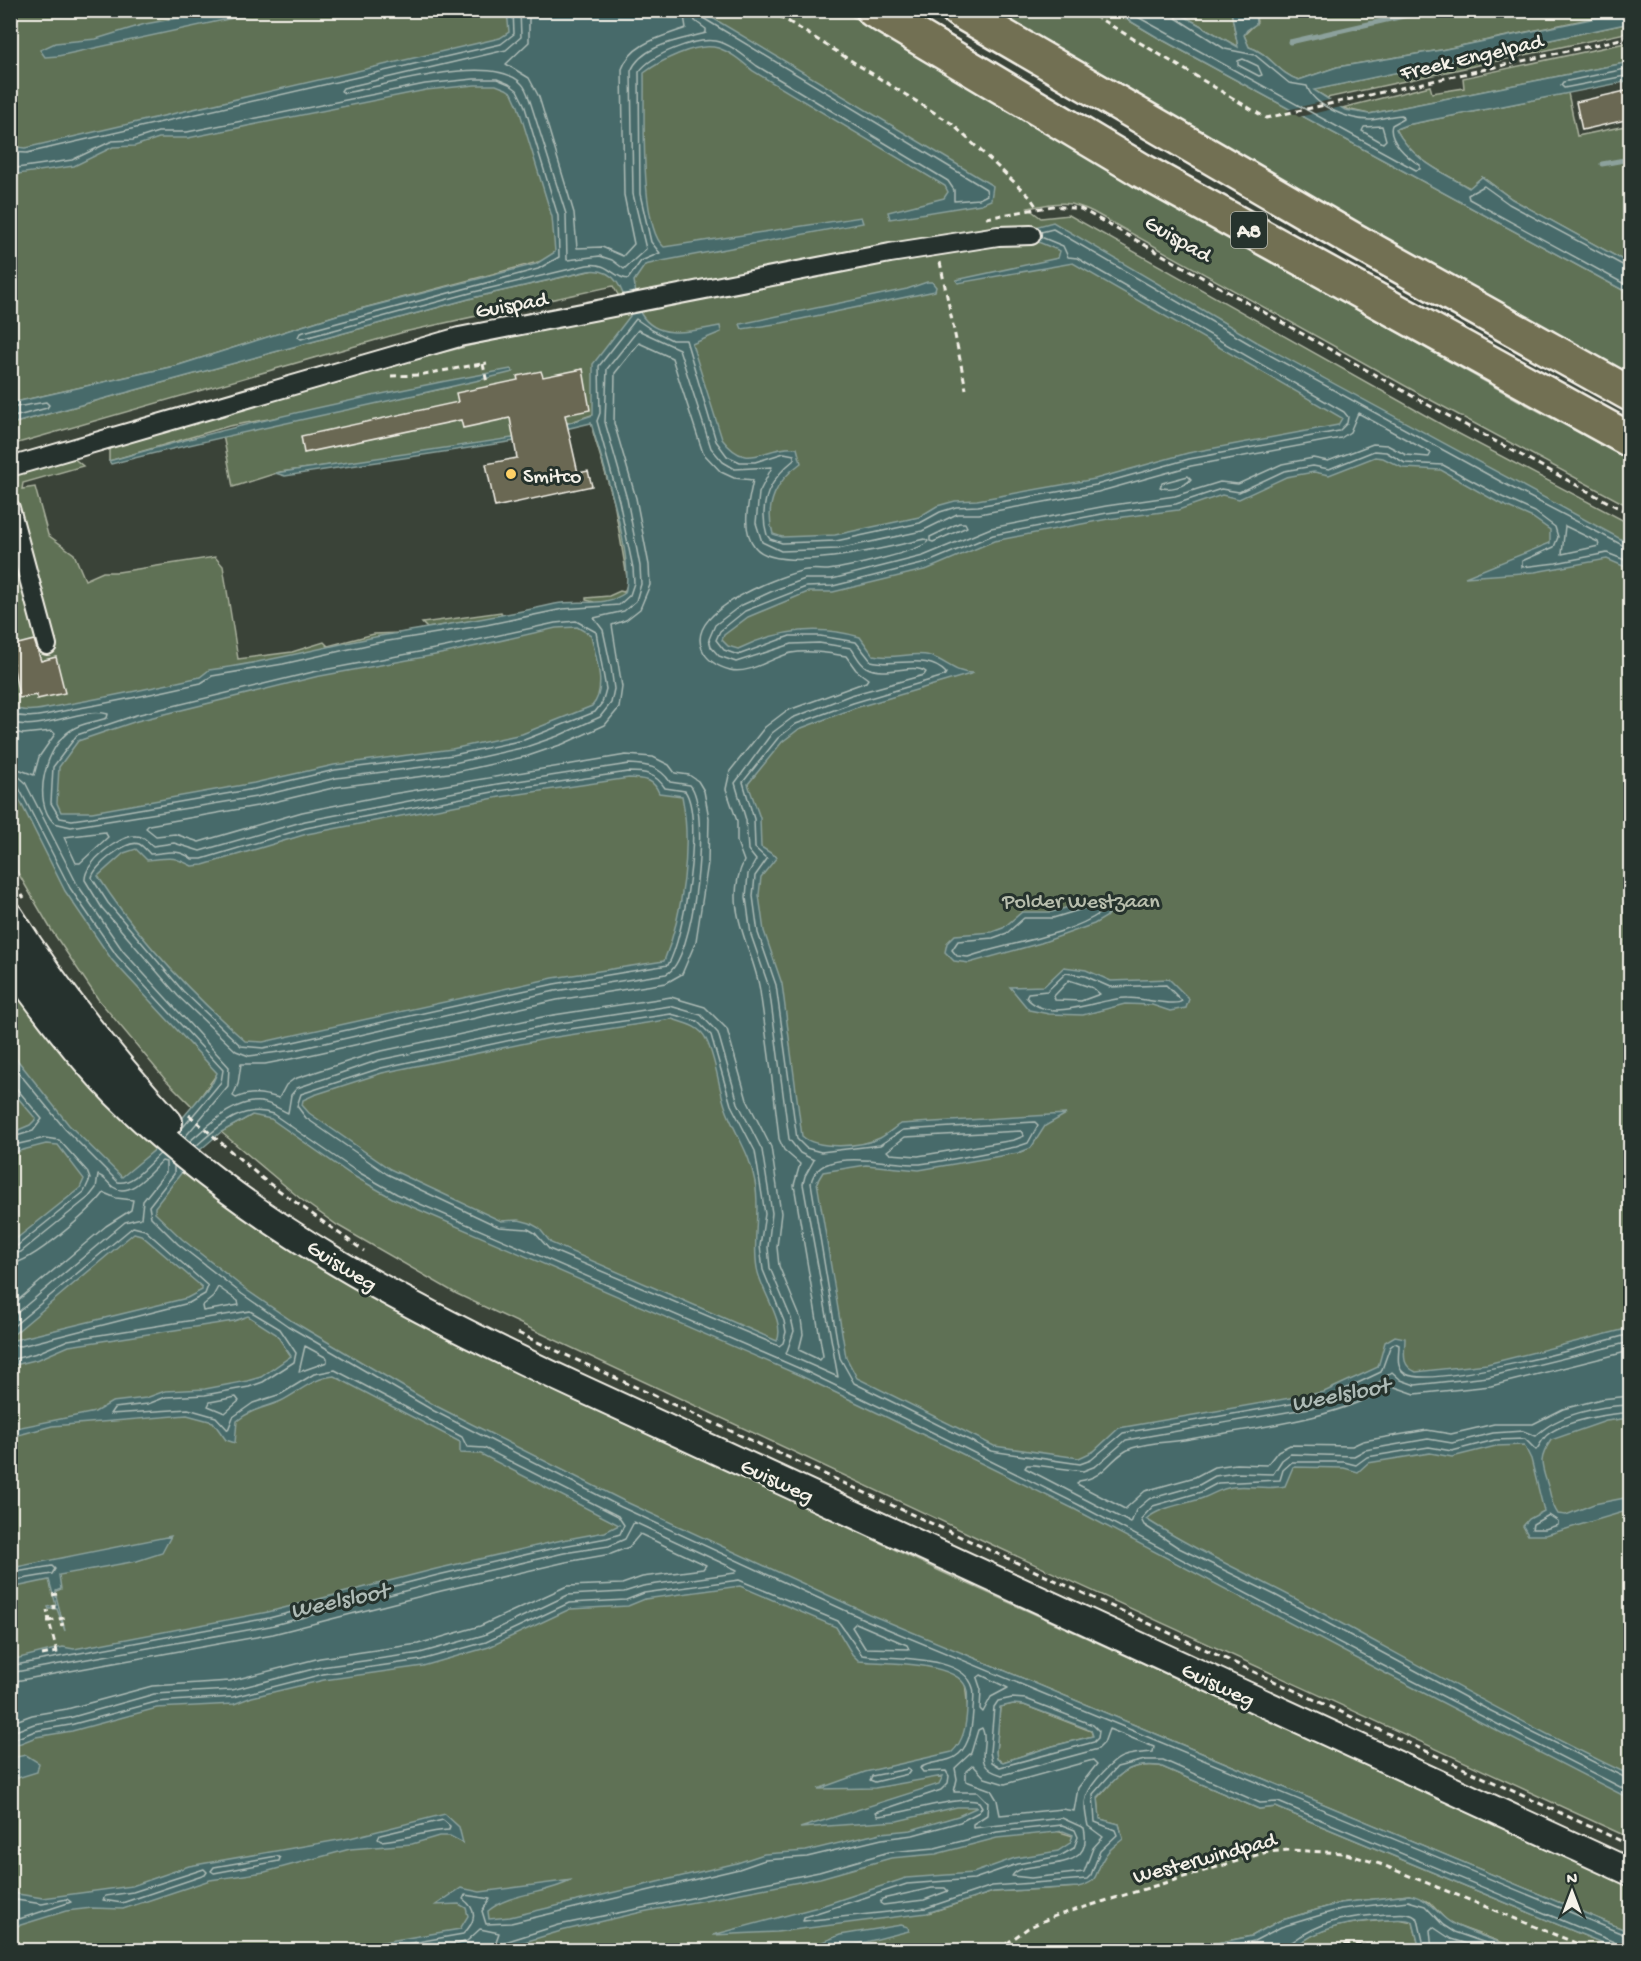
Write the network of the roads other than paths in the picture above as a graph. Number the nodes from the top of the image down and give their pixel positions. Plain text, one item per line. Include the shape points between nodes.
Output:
1 (873, 10) edge
2 (958, 10) edge
3 (1031, 235) dead end
4 (1630, 394) edge
5 (1630, 440) edge
6 (10, 467) edge
7 (10, 508) edge
8 (47, 645) dead end
9 (10, 916) edge
10 (10, 963) edge
11 (174, 1124) junction
12 (1630, 1872) edge

1 - 5 highway, A8 via 1141,170
2 - 4 highway, A8 via 1331,227
3 - 6 street, Guispad via 937,246 459,337
7 - 8 street
9 - 11 main road, Guisweg via 92,1034
10 - 11 main road, Guisweg via 116,1094
11 - 12 main road, Guisweg via 292,1232 400,1300 460,1332

